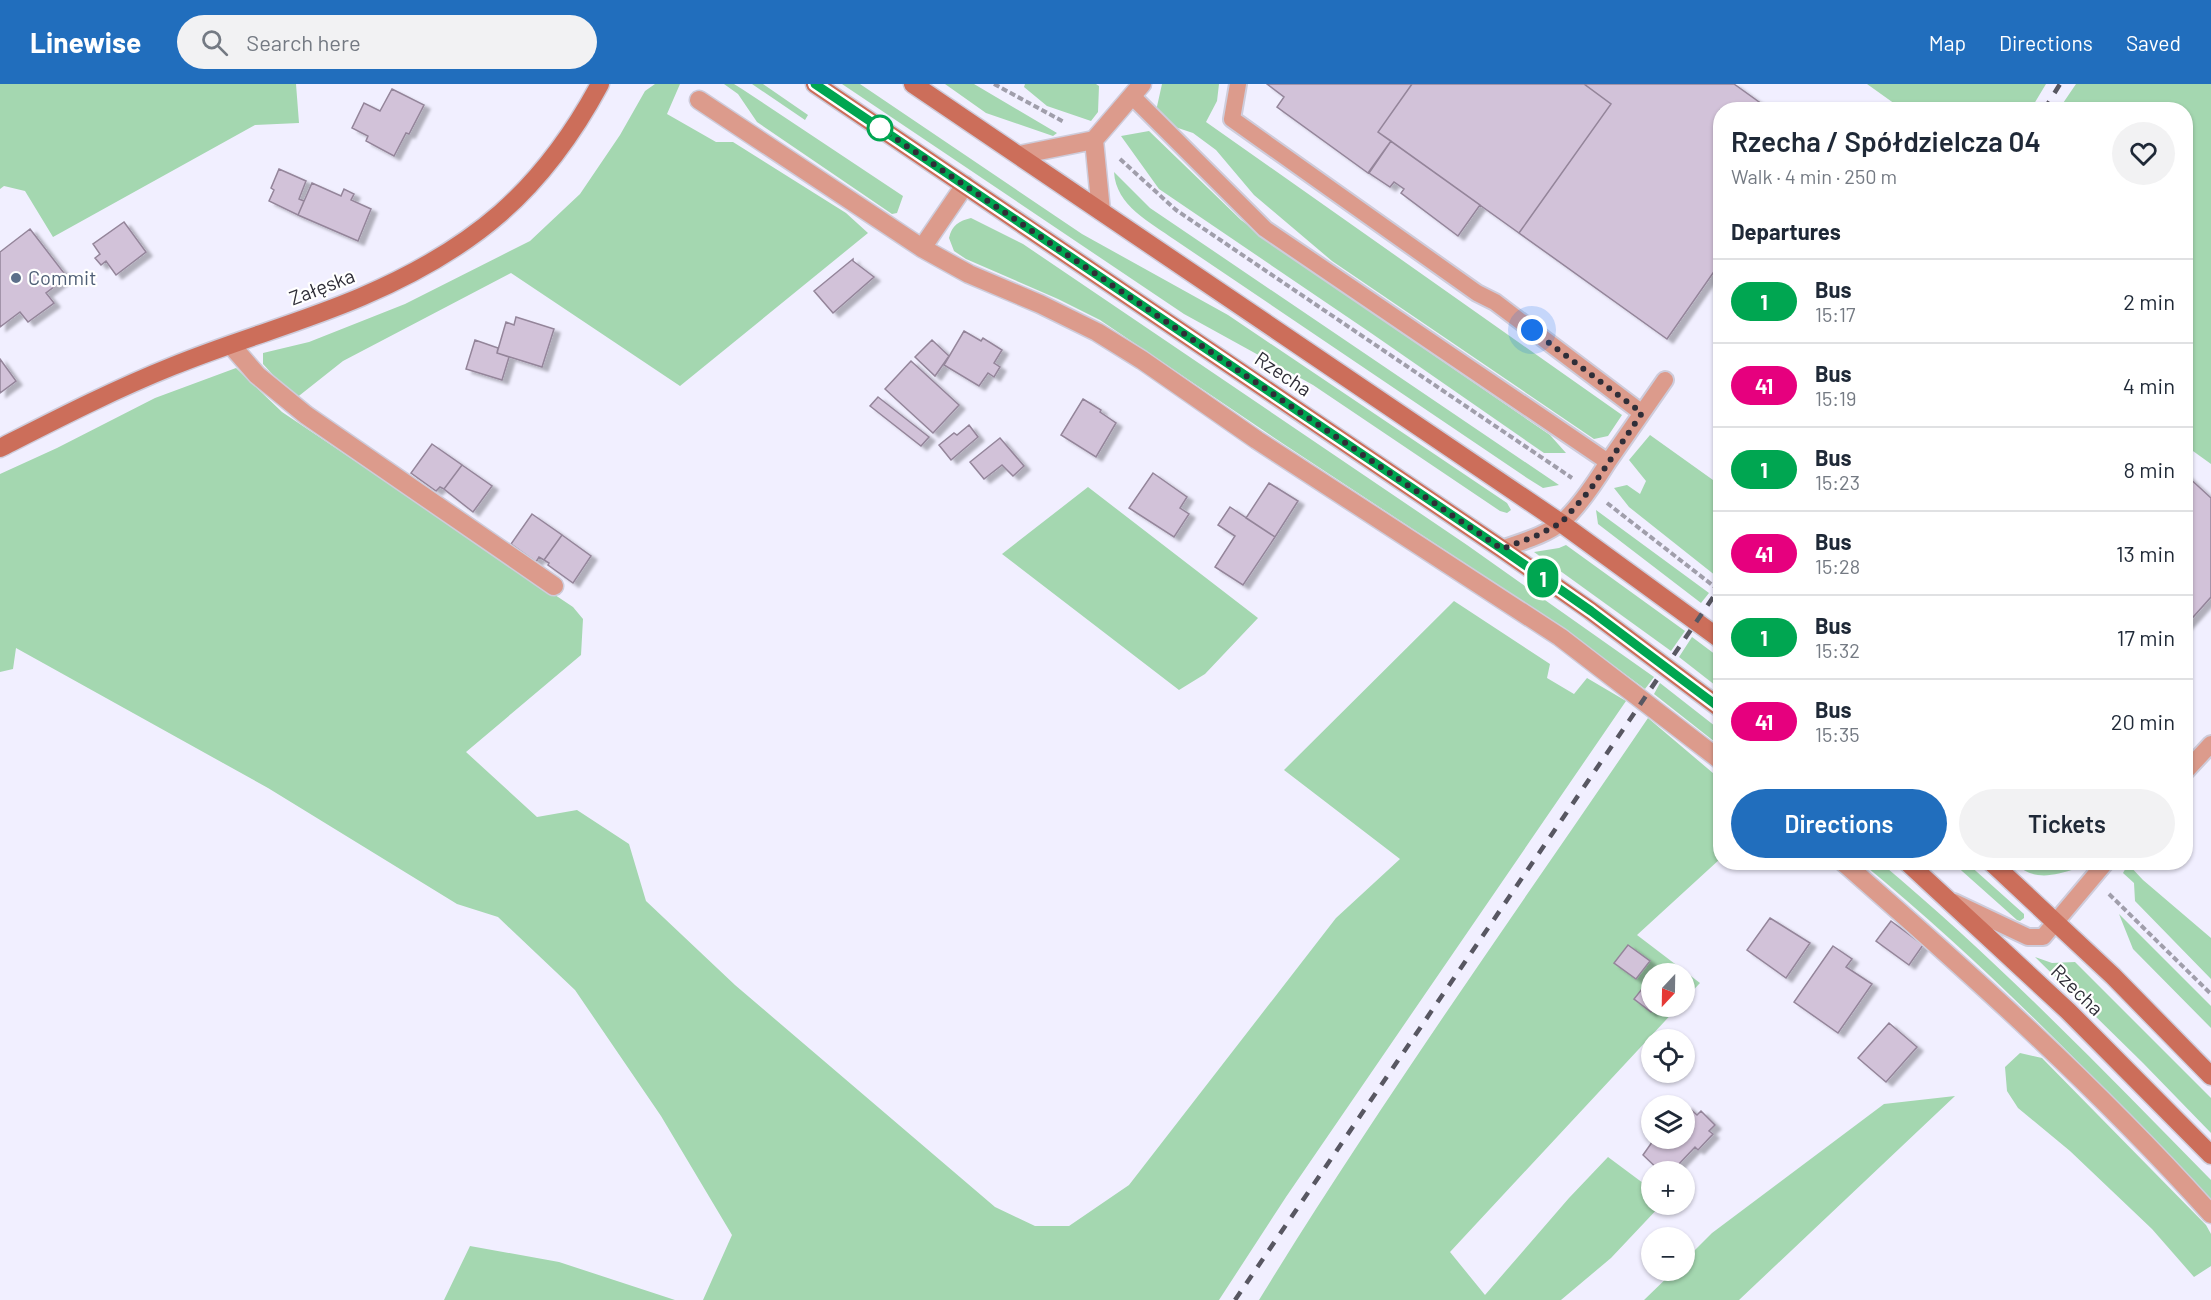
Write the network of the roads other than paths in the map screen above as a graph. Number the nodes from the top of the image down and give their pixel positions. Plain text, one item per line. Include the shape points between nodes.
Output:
1 (600, 84) edge
2 (815, 84) edge
3 (913, 84) edge
4 (1238, 84) edge
5 (1137, 90) edge
6 (699, 100) dead end
7 (1094, 141) junction
8 (1019, 155) junction
9 (965, 185) junction
10 (1101, 211) junction
11 (922, 248) junction
12 (231, 345) junction
13 (1665, 380) dead end
14 (1642, 413) junction
15 (0, 448) edge
16 (1608, 462) junction
17 (1561, 523) junction
18 (1502, 549) junction
19 (554, 586) dead end
20 (1713, 634) edge
21 (1713, 703) edge
22 (2211, 744) edge
23 (1713, 754) edge
24 (2193, 763) edge
25 (1852, 870) edge
26 (1916, 870) edge
27 (2000, 870) edge
28 (2100, 870) edge
29 (1948, 899) junction
30 (2056, 922) junction
31 (2211, 1076) edge
32 (2211, 1155) edge
33 (2211, 1214) edge

1 - 12 main road, Załęska via 558,153 514,201 470,238 420,270 359,298
2 - 9 main road, Rzecha
3 - 8 main road, Rzecha
4 - 14 lane via 1232,119 1495,302
5 - 7 street
5 - 16 lane via 1265,229
6 - 11 street
7 - 8 street
7 - 10 street
8 - 10 main road, Rzecha
9 - 11 street
9 - 18 main road, Rzecha
10 - 17 main road, Rzecha
11 - 23 street via 969,274 1097,332 1142,360 1257,440 1560,637
12 - 15 main road, Załęska via 106,394
12 - 19 street via 257,375 306,416
13 - 14 lane
14 - 16 lane
16 - 17 lane
17 - 18 lane
17 - 20 main road, Rzecha
18 - 21 main road, Rzecha
22 - 24 lane
25 - 33 street via 2032,1031
26 - 29 main road, Rzecha
27 - 30 main road, Rzecha
28 - 30 lane
29 - 30 lane via 2028,937 2043,937
29 - 32 main road, Rzecha via 2068,1011
30 - 31 main road, Rzecha

